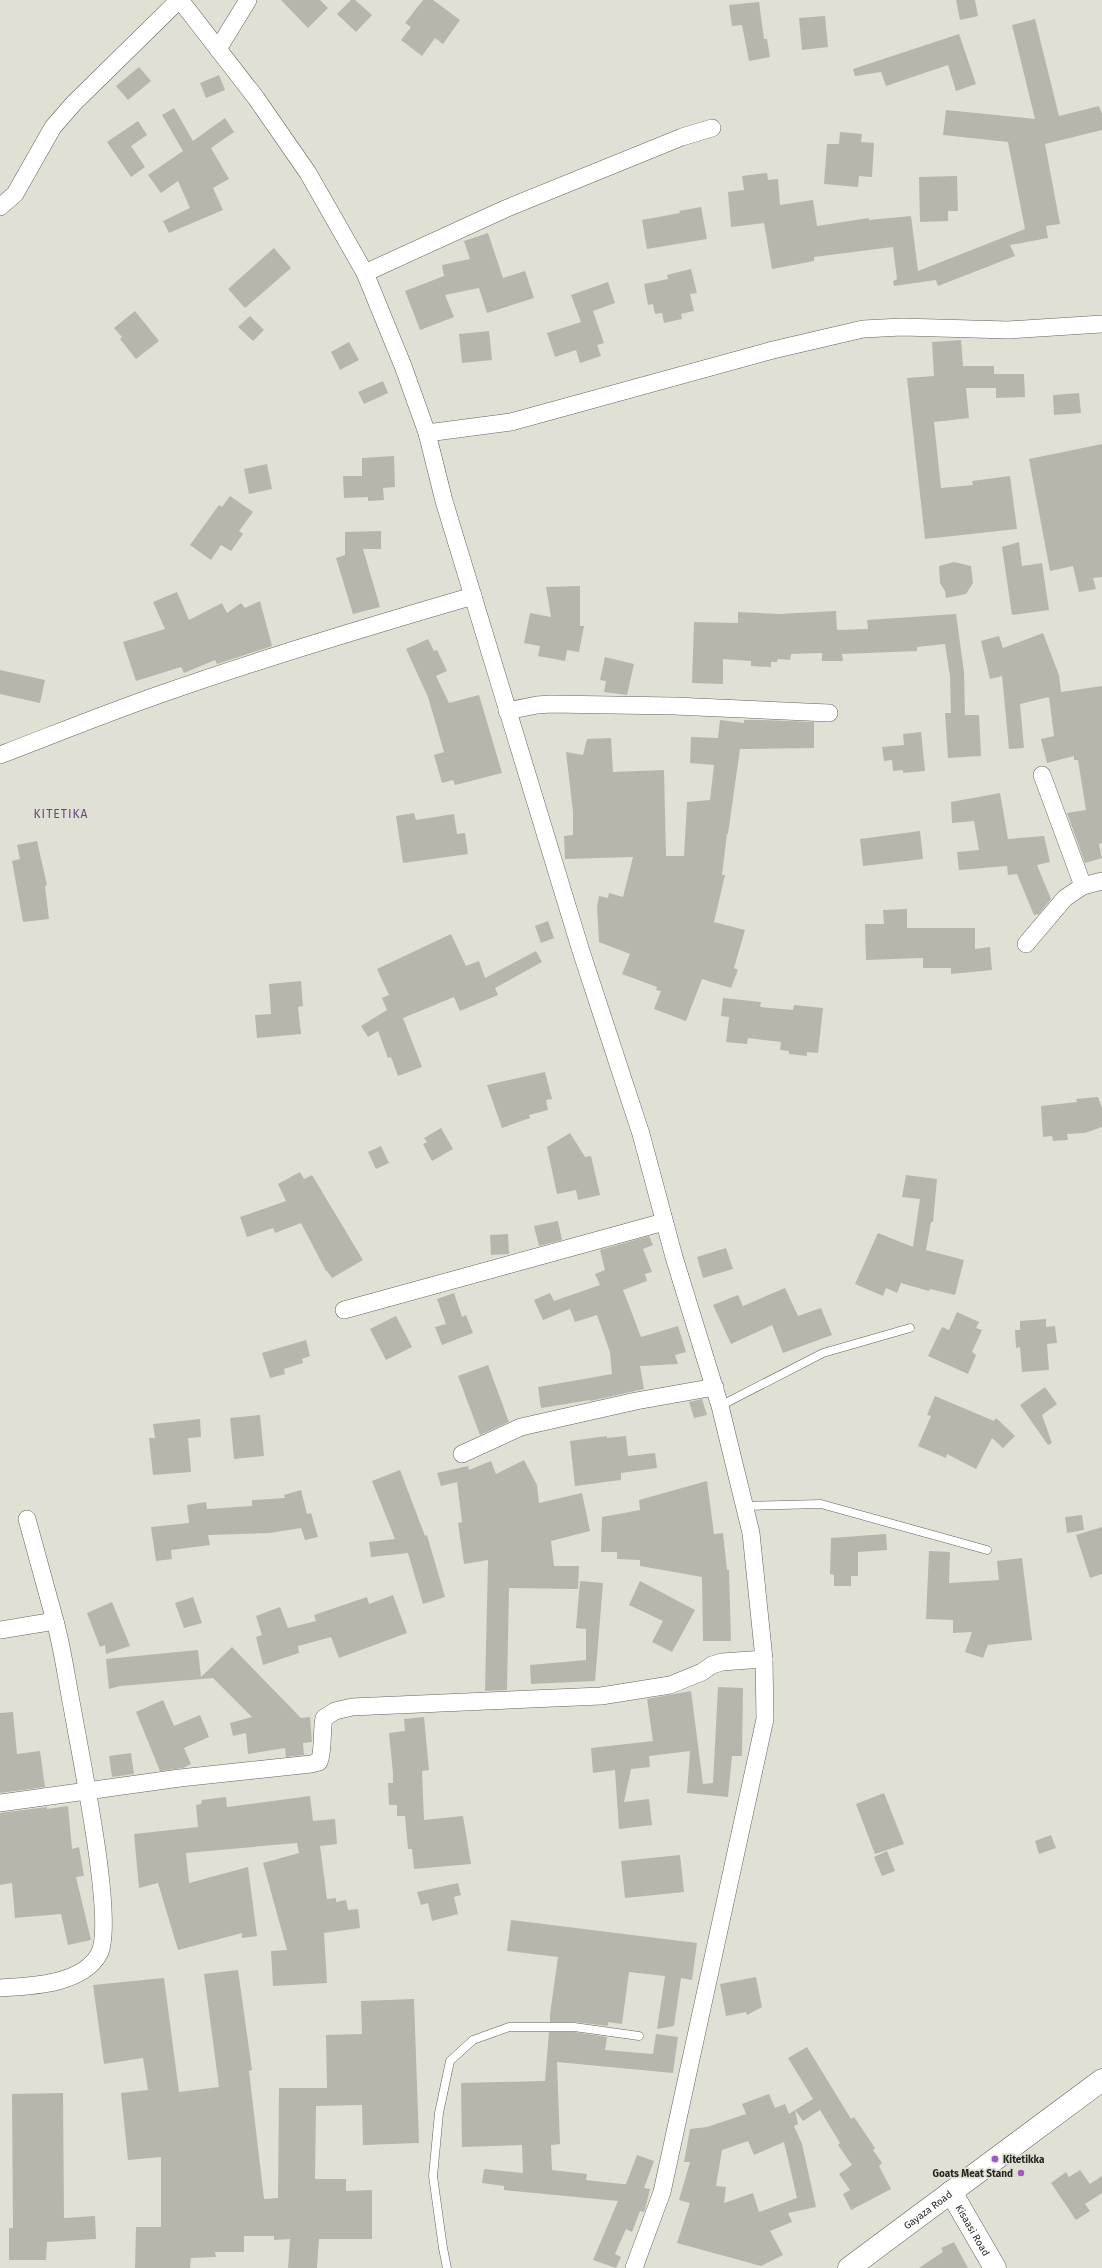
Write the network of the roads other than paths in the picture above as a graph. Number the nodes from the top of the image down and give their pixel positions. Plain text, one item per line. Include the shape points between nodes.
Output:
1 (180, 0) edge
2 (248, 0) edge
3 (218, 49) junction
4 (712, 128) dead end
5 (0, 207) edge
6 (366, 273) junction
7 (1102, 324) edge
8 (427, 433) junction
9 (473, 596) junction
10 (507, 711) junction
11 (829, 713) dead end
12 (0, 755) edge
13 (1042, 775) dead end
14 (1102, 881) edge
15 (1083, 886) junction
16 (1026, 944) dead end
17 (664, 1222) junction
18 (344, 1310) dead end
19 (910, 1328) dead end
20 (715, 1387) junction
21 (720, 1406) junction
22 (462, 1454) dead end
23 (744, 1506) junction
24 (26, 1519) dead end
25 (987, 1550) dead end
26 (55, 1621) junction
27 (0, 1630) edge
28 (764, 1659) junction
29 (87, 1791) junction
30 (0, 1803) edge
31 (0, 1988) edge
32 (639, 2036) dead end
33 (1102, 2080) edge
34 (951, 2192) junction
35 (447, 2268) edge
36 (634, 2268) edge
37 (849, 2268) edge
38 (995, 2268) edge

1 - 3 street
1 - 5 street via 74,103 53,127 15,194
2 - 3 street
3 - 6 street via 308,173
4 - 6 street via 682,136 505,209
6 - 8 street
7 - 8 street via 1008,330 902,327 863,330 773,350 511,422
8 - 9 street via 444,501
9 - 10 street
9 - 12 street via 341,634 215,675
10 - 11 street via 551,704
10 - 17 street via 641,1134
13 - 15 street
14 - 15 street
15 - 16 street via 1065,898
17 - 18 street
17 - 20 street
19 - 21 lane via 823,1353
20 - 21 street
20 - 22 street via 636,1401 521,1427
21 - 23 street
23 - 25 lane via 821,1504
23 - 28 street via 751,1532
24 - 26 street
26 - 27 street
26 - 29 street
28 - 29 street via 722,1662 670,1685 601,1696 352,1707 336,1711 324,1718 321,1733 322,1754 319,1762
28 - 36 street via 765,1719 688,2081 662,2192
29 - 30 street
29 - 31 street via 94,1827 103,1912 104,1932 99,1954 84,1970 54,1983
32 - 35 lane via 574,2027 509,2027 474,2040 450,2061 439,2113 433,2176
33 - 34 main road, Gayaza Road
34 - 37 main road, Gayaza Road
34 - 38 main road, Kisaasi Road

